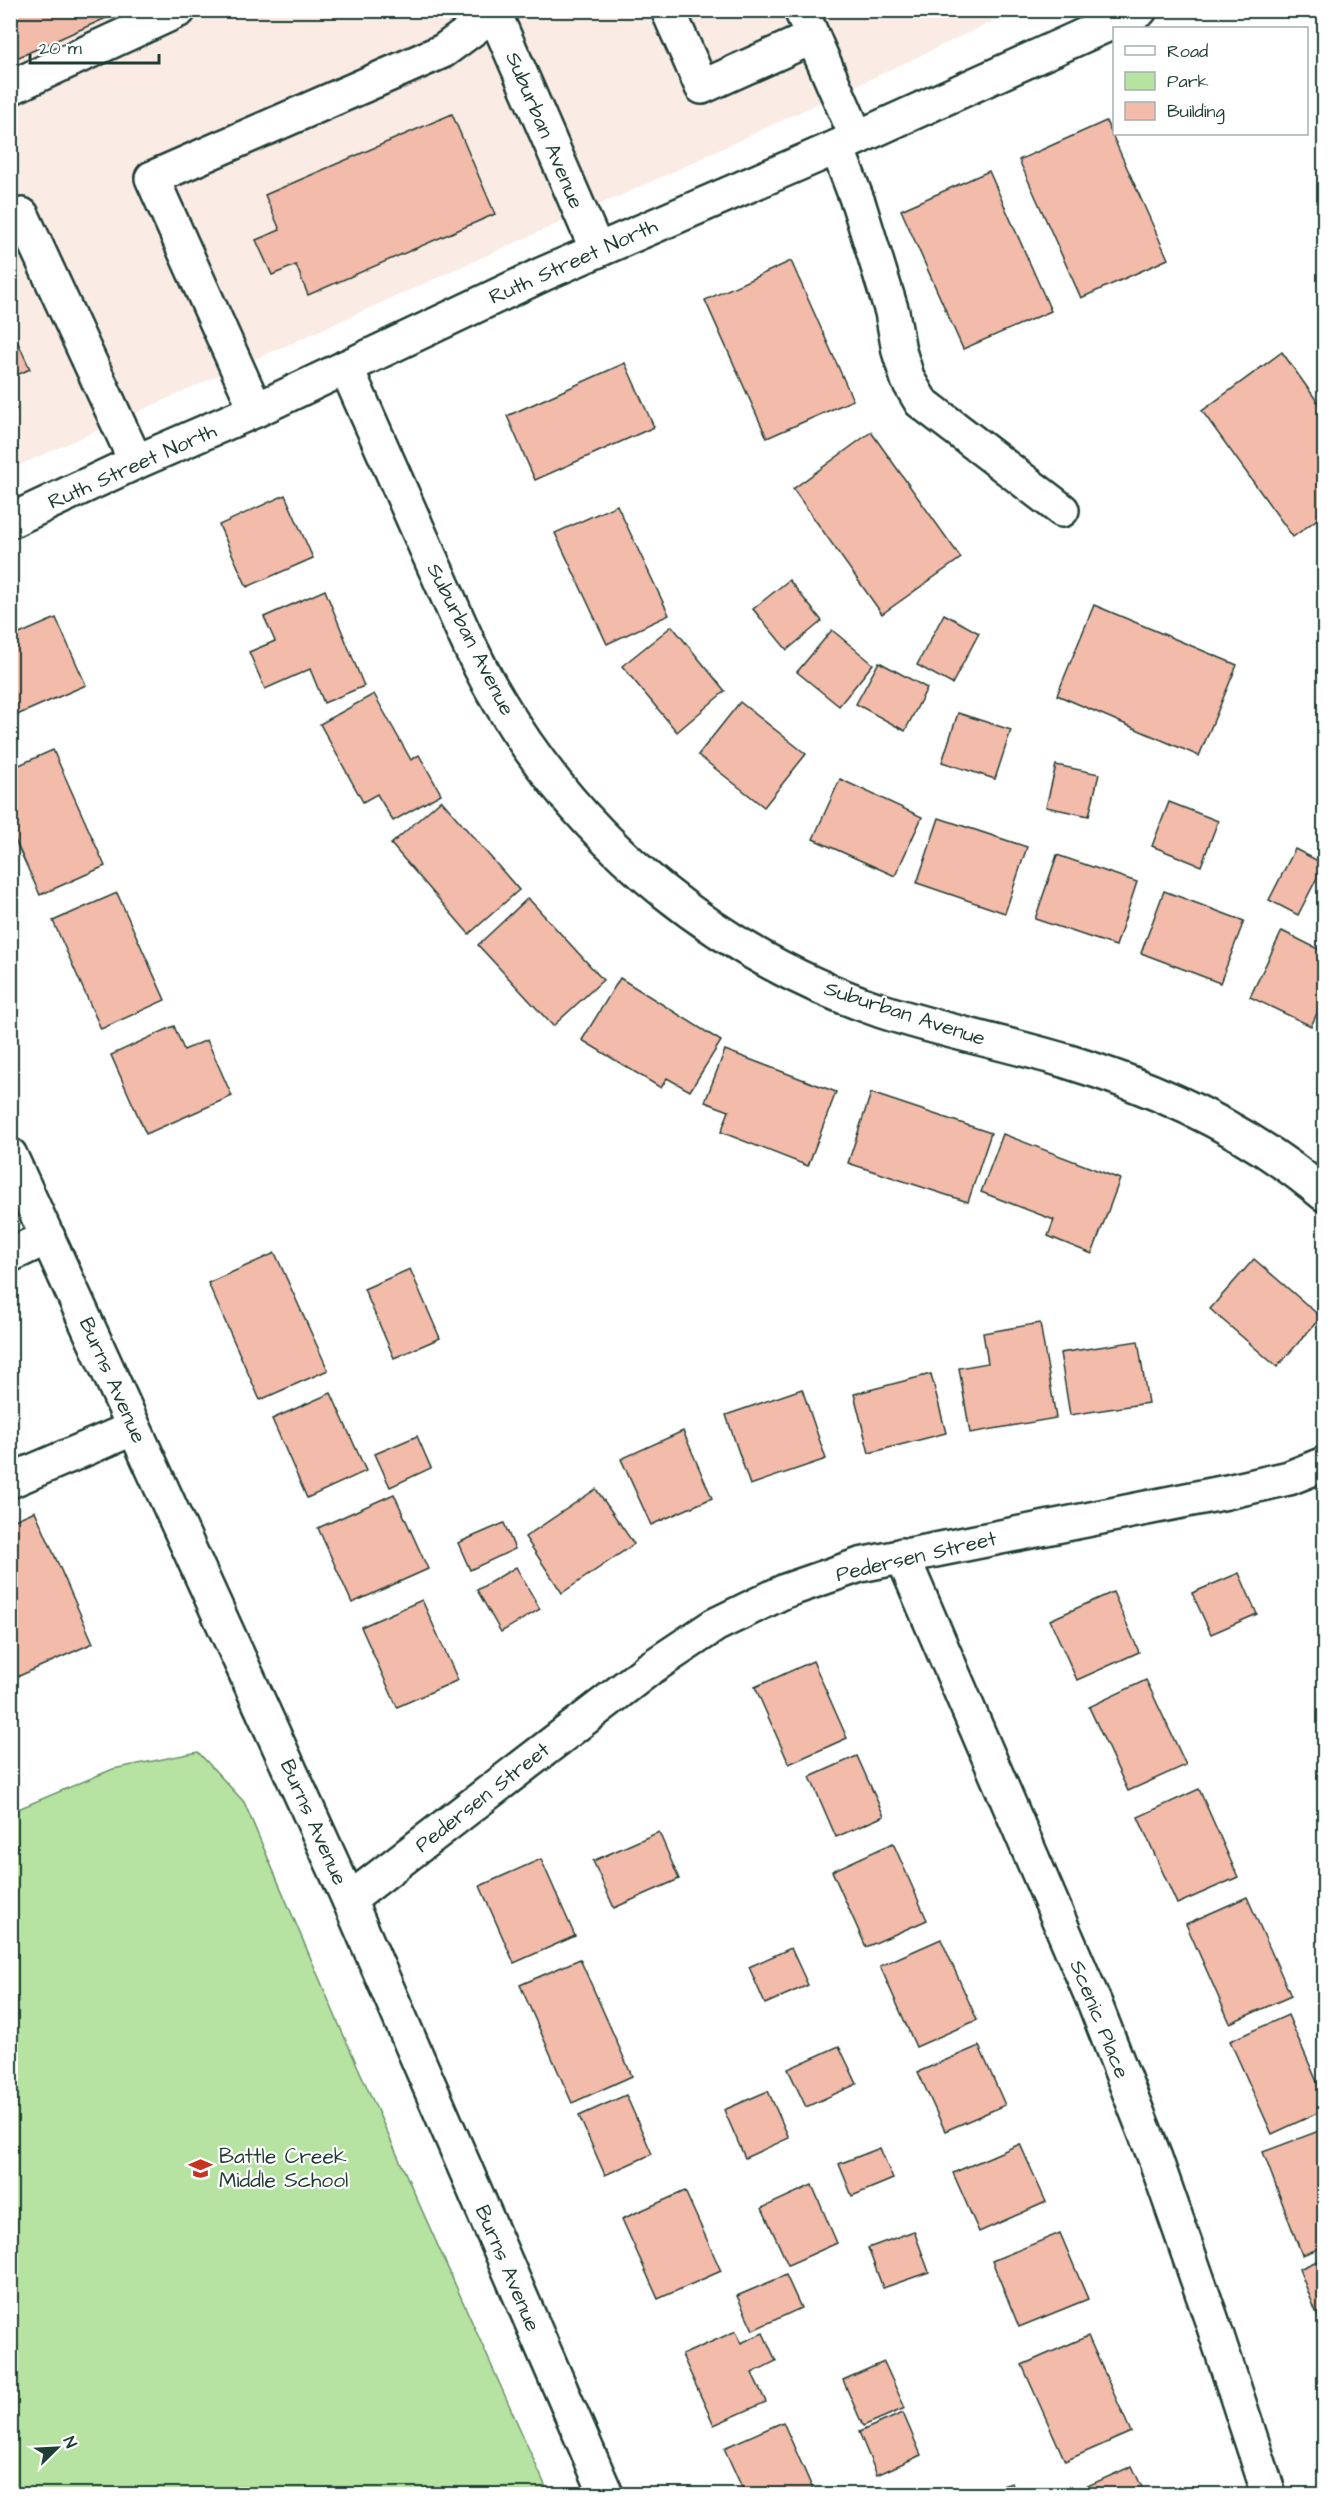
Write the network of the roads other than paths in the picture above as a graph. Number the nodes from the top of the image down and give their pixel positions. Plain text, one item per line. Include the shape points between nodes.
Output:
1 (179, 10) edge
2 (668, 10) edge
3 (1140, 10) edge
4 (495, 12) edge
5 (807, 24) edge
6 (10, 88) edge
7 (847, 142) junction
8 (22, 215) dead end
9 (597, 250) junction
10 (346, 367) junction
11 (256, 410) junction
12 (136, 462) junction
13 (1062, 510) dead end
14 (10, 521) edge
15 (10, 1155) edge
16 (1324, 1194) edge
17 (48, 1237) junction
18 (10, 1255) edge
19 (134, 1428) junction
20 (1324, 1464) edge
21 (10, 1481) edge
22 (902, 1555) junction
23 (349, 1900) junction
24 (606, 2494) edge
25 (1269, 2494) edge

1 - 6 street
2 - 5 street via 702,87
3 - 7 street, Ruth Street North
4 - 9 street, Suburban Avenue
4 - 11 street via 443,51 152,178
5 - 7 street
7 - 9 street, Ruth Street North
7 - 13 street via 859,205 908,380 921,402
8 - 12 street
9 - 10 street, Ruth Street North
10 - 11 street, Ruth Street North
10 - 16 street, Suburban Avenue via 498,701 551,779 604,838 662,892 726,938 810,983 883,1011 1068,1061 1157,1092 1241,1135
11 - 12 street, Ruth Street North
12 - 14 street, Ruth Street North
15 - 17 street, Burns Avenue
17 - 18 street
17 - 19 street, Burns Avenue
19 - 21 street
19 - 23 street, Burns Avenue
20 - 22 street, Pedersen Street via 1289,1478 1227,1492
22 - 23 street, Pedersen Street via 785,1590 715,1625 649,1669
22 - 25 street, Scenic Place via 1095,2004 1155,2158
23 - 24 street, Burns Avenue

